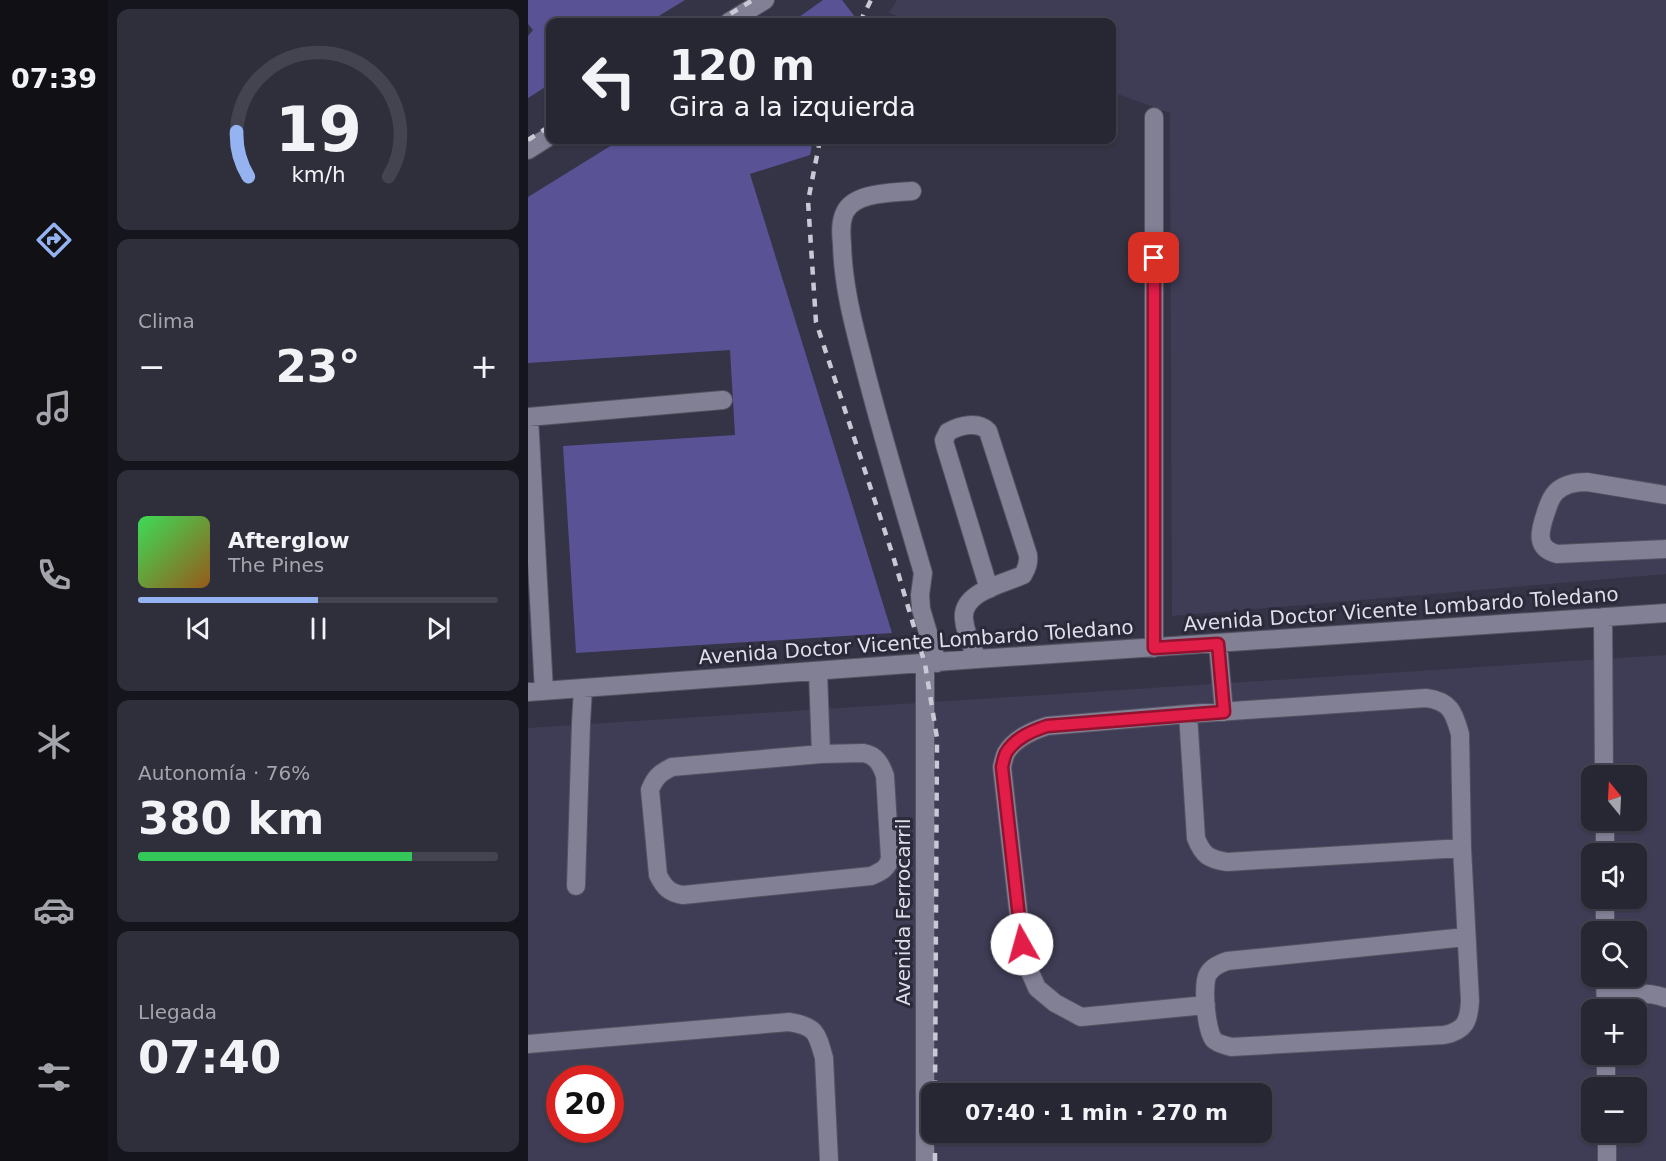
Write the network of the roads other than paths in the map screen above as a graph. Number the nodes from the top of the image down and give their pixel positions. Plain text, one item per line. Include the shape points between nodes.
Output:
1 (765, 0) edge
2 (736, 18) edge
3 (1154, 117) dead end
4 (546, 139) edge
5 (528, 150) edge
6 (912, 191) dead end
7 (723, 400) dead end
8 (529, 417) edge
9 (1666, 495) edge
10 (1666, 549) edge
11 (989, 589) junction
12 (1666, 613) edge
13 (1604, 617) junction
14 (1218, 644) junction
15 (1154, 648) junction
16 (977, 659) junction
17 (931, 663) junction
18 (819, 672) junction
19 (583, 689) junction
20 (536, 692) edge
21 (1224, 712) junction
22 (1188, 714) junction
23 (821, 754) junction
24 (1604, 765) edge
25 (1462, 848) junction
26 (576, 886) dead end
27 (1466, 937) junction
28 (1666, 998) edge
29 (1616, 999) edge
30 (1206, 1005) junction
31 (528, 1044) edge
32 (1606, 1143) edge
33 (829, 1161) edge
34 (925, 1161) edge
35 (1607, 1161) edge

1 - 2 street
3 - 15 street
4 - 5 street
6 - 17 street, Avenida Ferrocarril via 857,200 844,213 841,230 850,312 923,573 921,609
7 - 8 street
8 - 20 street
9 - 10 street via 1587,482 1567,485 1550,499 1540,536 1548,552 1557,554
11 - 11 street via 1023,575 1028,555 988,431 972,425 948,432 944,440
11 - 16 street via 970,600 963,617
12 - 13 street, Avenida Doctor Vicente Lombardo Toledano
13 - 14 street, Avenida Doctor Vicente Lombardo Toledano
13 - 24 street
14 - 15 street, Avenida Doctor Vicente Lombardo Toledano
14 - 21 street
15 - 16 street, Avenida Doctor Vicente Lombardo Toledano
16 - 17 street, Avenida Doctor Vicente Lombardo Toledano
17 - 18 street, Avenida Doctor Vicente Lombardo Toledano
17 - 34 street, Avenida Ferrocarril
18 - 19 street, Avenida Doctor Vicente Lombardo Toledano
18 - 23 street
19 - 20 street, Avenida Doctor Vicente Lombardo Toledano
19 - 26 street
21 - 22 street
21 - 25 street via 1438,700 1450,707 1460,734
22 - 25 street via 1196,838 1206,856 1227,862
22 - 30 street via 1047,726 1016,742 1006,753 1002,767 1022,944 1037,988 1081,1017
23 - 23 street via 870,754 881,765 890,858 885,869 871,876 683,895 667,890 658,875 651,790 656,777 672,767
25 - 27 street
27 - 30 street via 1227,961 1207,976
27 - 30 street via 1469,1010 1462,1028 1454,1033 1231,1047 1214,1040
28 - 29 street via 1631,993
31 - 33 street via 789,1022 803,1024 813,1030 824,1058
32 - 35 street

